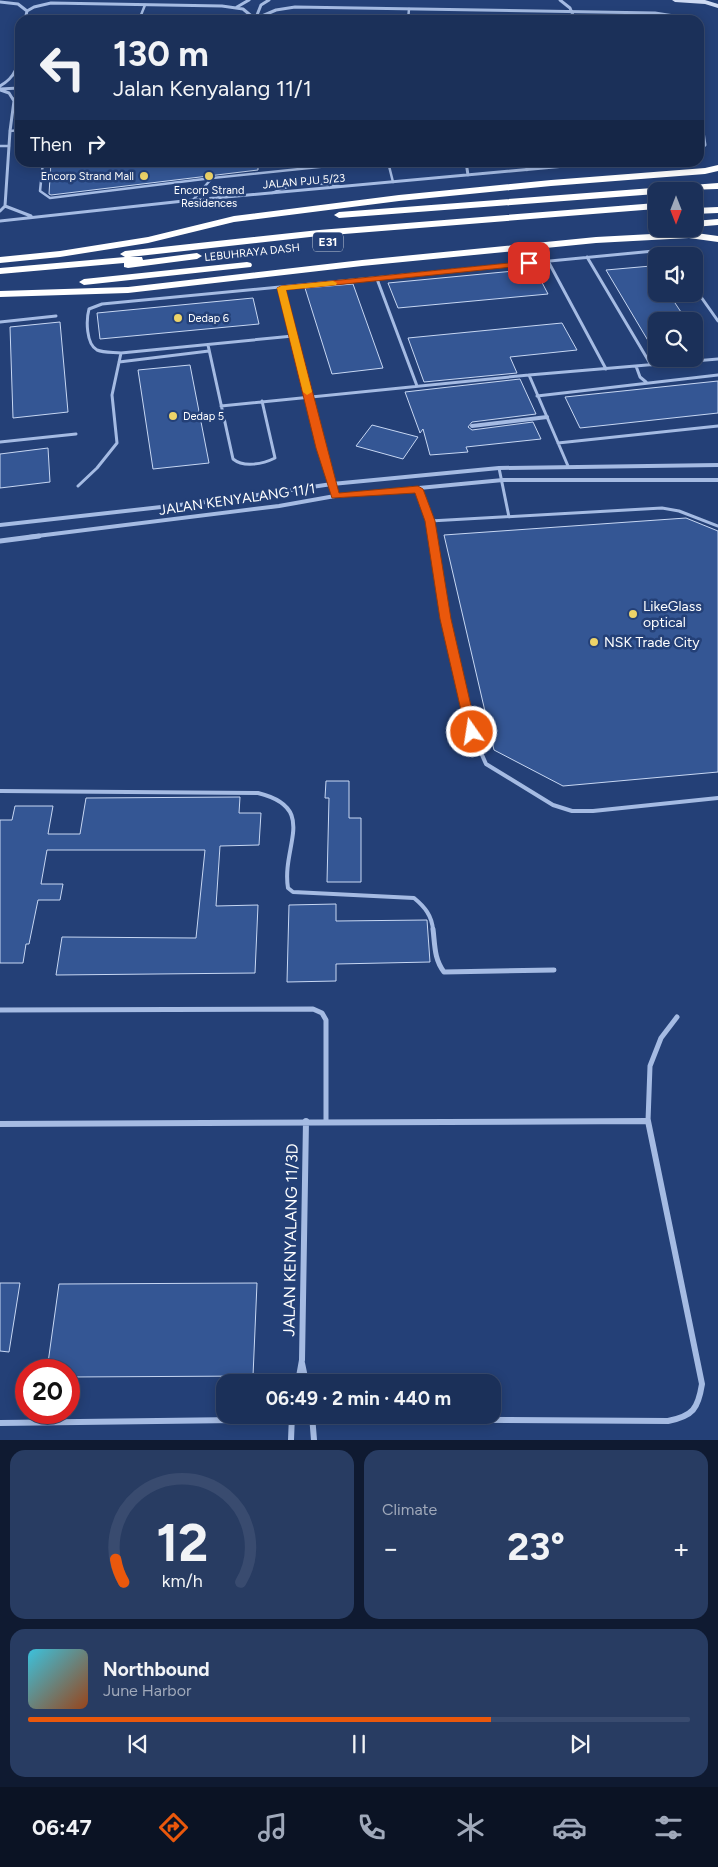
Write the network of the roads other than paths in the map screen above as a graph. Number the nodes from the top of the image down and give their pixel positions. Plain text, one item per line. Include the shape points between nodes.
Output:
1 (249, 0) edge
2 (269, 0) edge
3 (560, 0) edge
4 (675, 0) edge
5 (0, 2) edge
6 (145, 5) junction
7 (718, 6) edge
8 (236, 7) junction
9 (409, 9) junction
10 (27, 11) junction
11 (574, 12) junction
12 (624, 13) joint
13 (26, 15) edge
14 (142, 15) edge
15 (251, 15) edge
16 (257, 15) edge
17 (266, 15) edge
18 (408, 15) edge
19 (574, 15) edge
20 (670, 15) edge
21 (15, 75) edge
22 (0, 88) edge
23 (15, 88) edge
24 (14, 101) joint
25 (10, 131) junction
26 (15, 131) edge
27 (0, 146) edge
28 (9, 146) junction
29 (42, 167) edge
30 (319, 167) edge
31 (390, 167) edge
32 (467, 167) edge
33 (527, 167) edge
34 (558, 167) edge
35 (718, 168) edge
36 (527, 170) junction
37 (468, 175) junction
38 (212, 178) junction
39 (394, 182) junction
40 (718, 186) edge
41 (342, 187) junction
42 (272, 193) junction
43 (193, 200) junction
44 (718, 201) edge
45 (703, 202) edge
46 (5, 206) junction
47 (648, 207) edge
48 (718, 210) edge
49 (0, 211) edge
50 (703, 211) edge
51 (648, 215) edge
52 (47, 217) junction
53 (0, 221) edge
54 (718, 222) edge
55 (703, 223) edge
56 (648, 228) edge
57 (319, 233) junction
58 (718, 239) edge
59 (648, 251) edge
60 (0, 255) edge
61 (587, 257) junction
62 (0, 260) edge
63 (548, 261) junction
64 (0, 270) edge
65 (377, 279) junction
66 (0, 281) edge
67 (281, 288) junction
68 (0, 290) edge
69 (0, 294) edge
70 (703, 300) edge
71 (56, 316) dead end
72 (718, 321) edge
73 (0, 322) edge
74 (293, 336) junction
75 (208, 345) junction
76 (209, 351) junction
77 (121, 353) junction
78 (718, 359) edge
79 (648, 360) edge
80 (703, 360) edge
81 (119, 362) junction
82 (648, 365) edge
83 (636, 366) junction
84 (606, 369) junction
85 (529, 375) junction
86 (718, 375) edge
87 (646, 382) junction
88 (417, 386) junction
89 (308, 396) junction
90 (537, 396) junction
91 (262, 401) junction
92 (221, 406) junction
93 (547, 417) junction
94 (472, 426) dead end
95 (718, 426) edge
96 (76, 434) dead end
97 (0, 442) edge
98 (558, 443) junction
99 (718, 465) edge
100 (568, 466) junction
101 (499, 468) junction
102 (503, 480) junction
103 (718, 480) edge
104 (332, 484) junction
105 (78, 486) dead end
106 (418, 489) junction
107 (335, 496) junction
108 (509, 517) junction
109 (430, 521) junction
110 (0, 525) edge
111 (718, 526) edge
112 (0, 540) edge
113 (0, 791) edge
114 (718, 798) edge
115 (554, 970) dead end
116 (0, 1010) edge
117 (676, 1016) dead end
118 (306, 1121) junction
119 (648, 1121) junction
120 (326, 1122) junction
121 (0, 1124) edge
122 (302, 1360) junction
123 (299, 1374) edge
124 (305, 1374) edge
125 (216, 1419) edge
126 (501, 1419) edge
127 (0, 1423) edge
128 (292, 1424) edge
129 (313, 1424) edge
130 (291, 1440) edge
131 (314, 1440) edge

1 - 8 street
2 - 16 street via 261,5
3 - 11 street
4 - 7 main road
5 - 10 street via 18,4
6 - 8 street
6 - 10 street via 51,3
6 - 14 lane
8 - 15 street
9 - 11 street
9 - 17 street via 295,7
9 - 18 lane
10 - 13 street
11 - 12 street
11 - 19 street
12 - 20 street
21 - 22 street
22 - 23 street
22 - 24 street
24 - 25 street
25 - 26 lane
25 - 28 street
27 - 28 lane
28 - 46 street
29 - 38 lane via 40,191 50,198
30 - 38 lane
31 - 39 lane
32 - 37 street
33 - 36 lane
34 - 36 street, JALAN PJU 5/23
35 - 62 highway via 399,198 234,220 148,240
36 - 37 street, JALAN PJU 5/23
37 - 39 street, JALAN PJU 5/23
38 - 43 lane
39 - 41 street, JALAN PJU 5/23
40 - 60 highway via 311,217
41 - 42 street, JALAN PJU 5/23
41 - 42 lane via 320,182 297,183
42 - 43 street, JALAN PJU 5/23
43 - 52 street, JALAN PJU 5/23
44 - 45 highway
46 - 49 street
46 - 52 street via 22,214
47 - 57 highway
48 - 50 highway
51 - 64 highway, LEBUHRAYA DASH / E31
52 - 53 street, JALAN PJU 5/23
54 - 55 highway
56 - 68 highway, LEBUHRAYA DASH / E31
57 - 64 highway
57 - 66 highway via 265,248
58 - 69 highway via 689,236 596,240 362,262 128,290
59 - 61 lane
61 - 63 lane
61 - 79 lane
63 - 65 lane
63 - 84 lane
65 - 67 lane
65 - 88 lane
67 - 74 lane
67 - 77 lane via 102,304 89,309 86,318 92,347 98,351
70 - 72 lane
71 - 73 lane
74 - 75 lane
74 - 89 lane
75 - 76 lane
75 - 77 lane
76 - 81 lane
76 - 92 lane
77 - 81 lane
78 - 80 lane
81 - 105 lane via 112,395 117,443
82 - 83 lane
83 - 84 lane
83 - 87 lane
84 - 85 lane
85 - 88 lane
85 - 90 lane
86 - 87 lane
87 - 90 lane
88 - 89 lane
89 - 91 lane
89 - 104 lane
90 - 93 lane
91 - 92 lane
91 - 92 lane via 275,458 270,461 236,463
93 - 94 street
93 - 98 lane
95 - 98 lane
96 - 97 lane
98 - 100 lane
99 - 100 street, JALAN KENYALANG 11/1
100 - 101 street, JALAN KENYALANG 11/1
101 - 102 lane
101 - 104 street, JALAN KENYALANG 11/1
102 - 103 street, JALAN KENYALANG 11/1
102 - 106 street, JALAN KENYALANG 11/1
102 - 108 lane
104 - 107 lane
104 - 110 street, JALAN KENYALANG 11/1 via 224,500
106 - 107 street, JALAN KENYALANG 11/1
106 - 109 lane
107 - 112 street, JALAN KENYALANG 11/1
108 - 109 lane
108 - 111 lane via 662,508
109 - 114 lane via 448,628 472,732 486,764 553,805 572,810 593,811
113 - 115 lane via 258,793 275,797 286,804 292,814 287,882 293,892 414,898 428,911 434,928 437,962 444,972
116 - 120 lane via 313,1009 322,1013 326,1020
117 - 119 lane via 661,1038 650,1066
118 - 120 street
118 - 121 street
118 - 122 street, JALAN KENYALANG 11/3D
119 - 120 street
119 - 126 street via 702,1384 700,1400 694,1412 682,1419 668,1421
122 - 123 street, JALAN KENYALANG 11/3D
122 - 124 street, JALAN KENYALANG 11/3D
125 - 127 street
128 - 130 street
129 - 131 street

